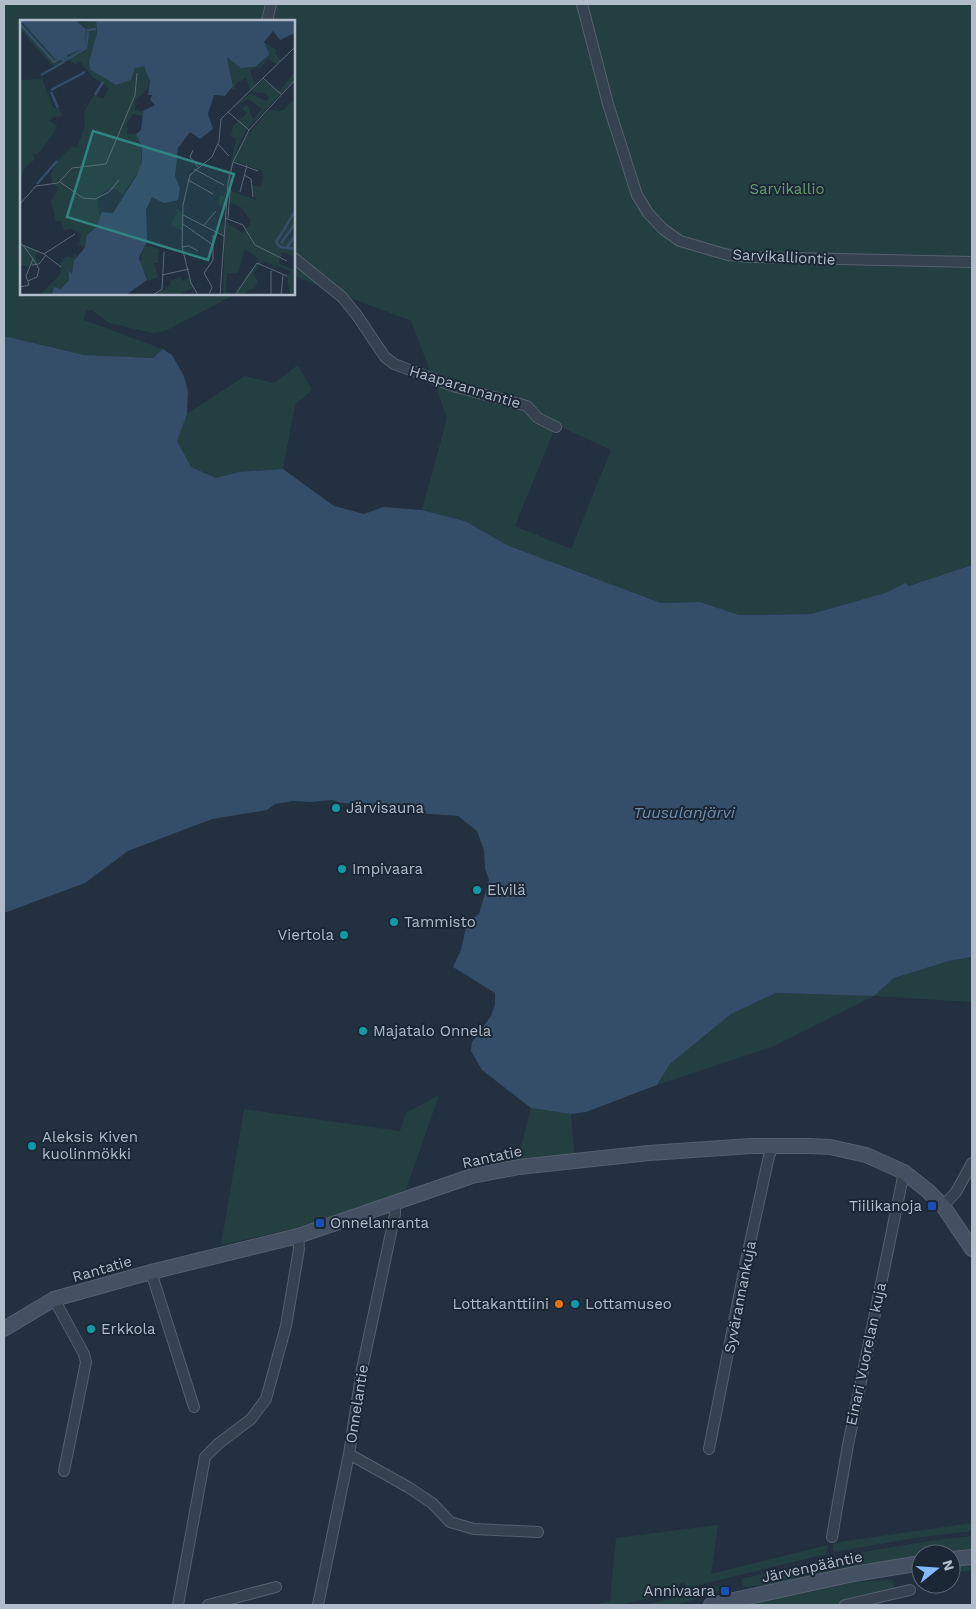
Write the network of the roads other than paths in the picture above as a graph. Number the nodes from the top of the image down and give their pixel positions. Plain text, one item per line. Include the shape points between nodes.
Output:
1 (271, 4) edge
2 (582, 4) edge
3 (267, 20) edge
4 (295, 259) edge
5 (972, 262) edge
6 (556, 427) dead end
7 (773, 1146) junction
8 (972, 1163) edge
9 (904, 1172) junction
10 (395, 1202) junction
11 (943, 1206) junction
12 (298, 1236) junction
13 (972, 1249) edge
14 (151, 1272) junction
15 (54, 1299) junction
16 (4, 1329) edge
17 (194, 1406) dead end
18 (709, 1449) dead end
19 (349, 1454) junction
20 (64, 1471) dead end
21 (538, 1532) dead end
22 (832, 1537) dead end
23 (911, 1565) edge
24 (276, 1587) dead end
25 (910, 1590) dead end
26 (178, 1605) edge
27 (208, 1605) edge
28 (318, 1605) edge
29 (711, 1605) edge
30 (845, 1605) edge

1 - 3 street
2 - 5 street, Sarvikalliontie via 608,104 637,194 648,213 680,241 728,255 748,257
4 - 6 street, Haaparannantie via 342,297 394,364 453,386 527,406 538,418
7 - 9 street, Rantatie via 830,1147 866,1156
7 - 10 street, Rantatie via 649,1153 519,1167 472,1176
7 - 18 street, Syvärannankuja via 746,1261
8 - 11 street via 956,1192
9 - 11 street, Rantatie
9 - 22 street, Einari Vuorelan kuja
10 - 12 street, Rantatie
10 - 19 street, Onnelantie via 362,1368
11 - 13 street, Rantatie
12 - 14 street, Rantatie
12 - 26 street via 299,1249 286,1326 266,1399 250,1419 205,1457
14 - 15 street, Rantatie
14 - 17 street
15 - 16 street, Rantatie
15 - 20 street via 86,1362
19 - 21 street via 432,1503 450,1522 474,1529
19 - 28 street, Onnelantie
23 - 29 street, Järvenpääntie
24 - 27 street
25 - 30 street

